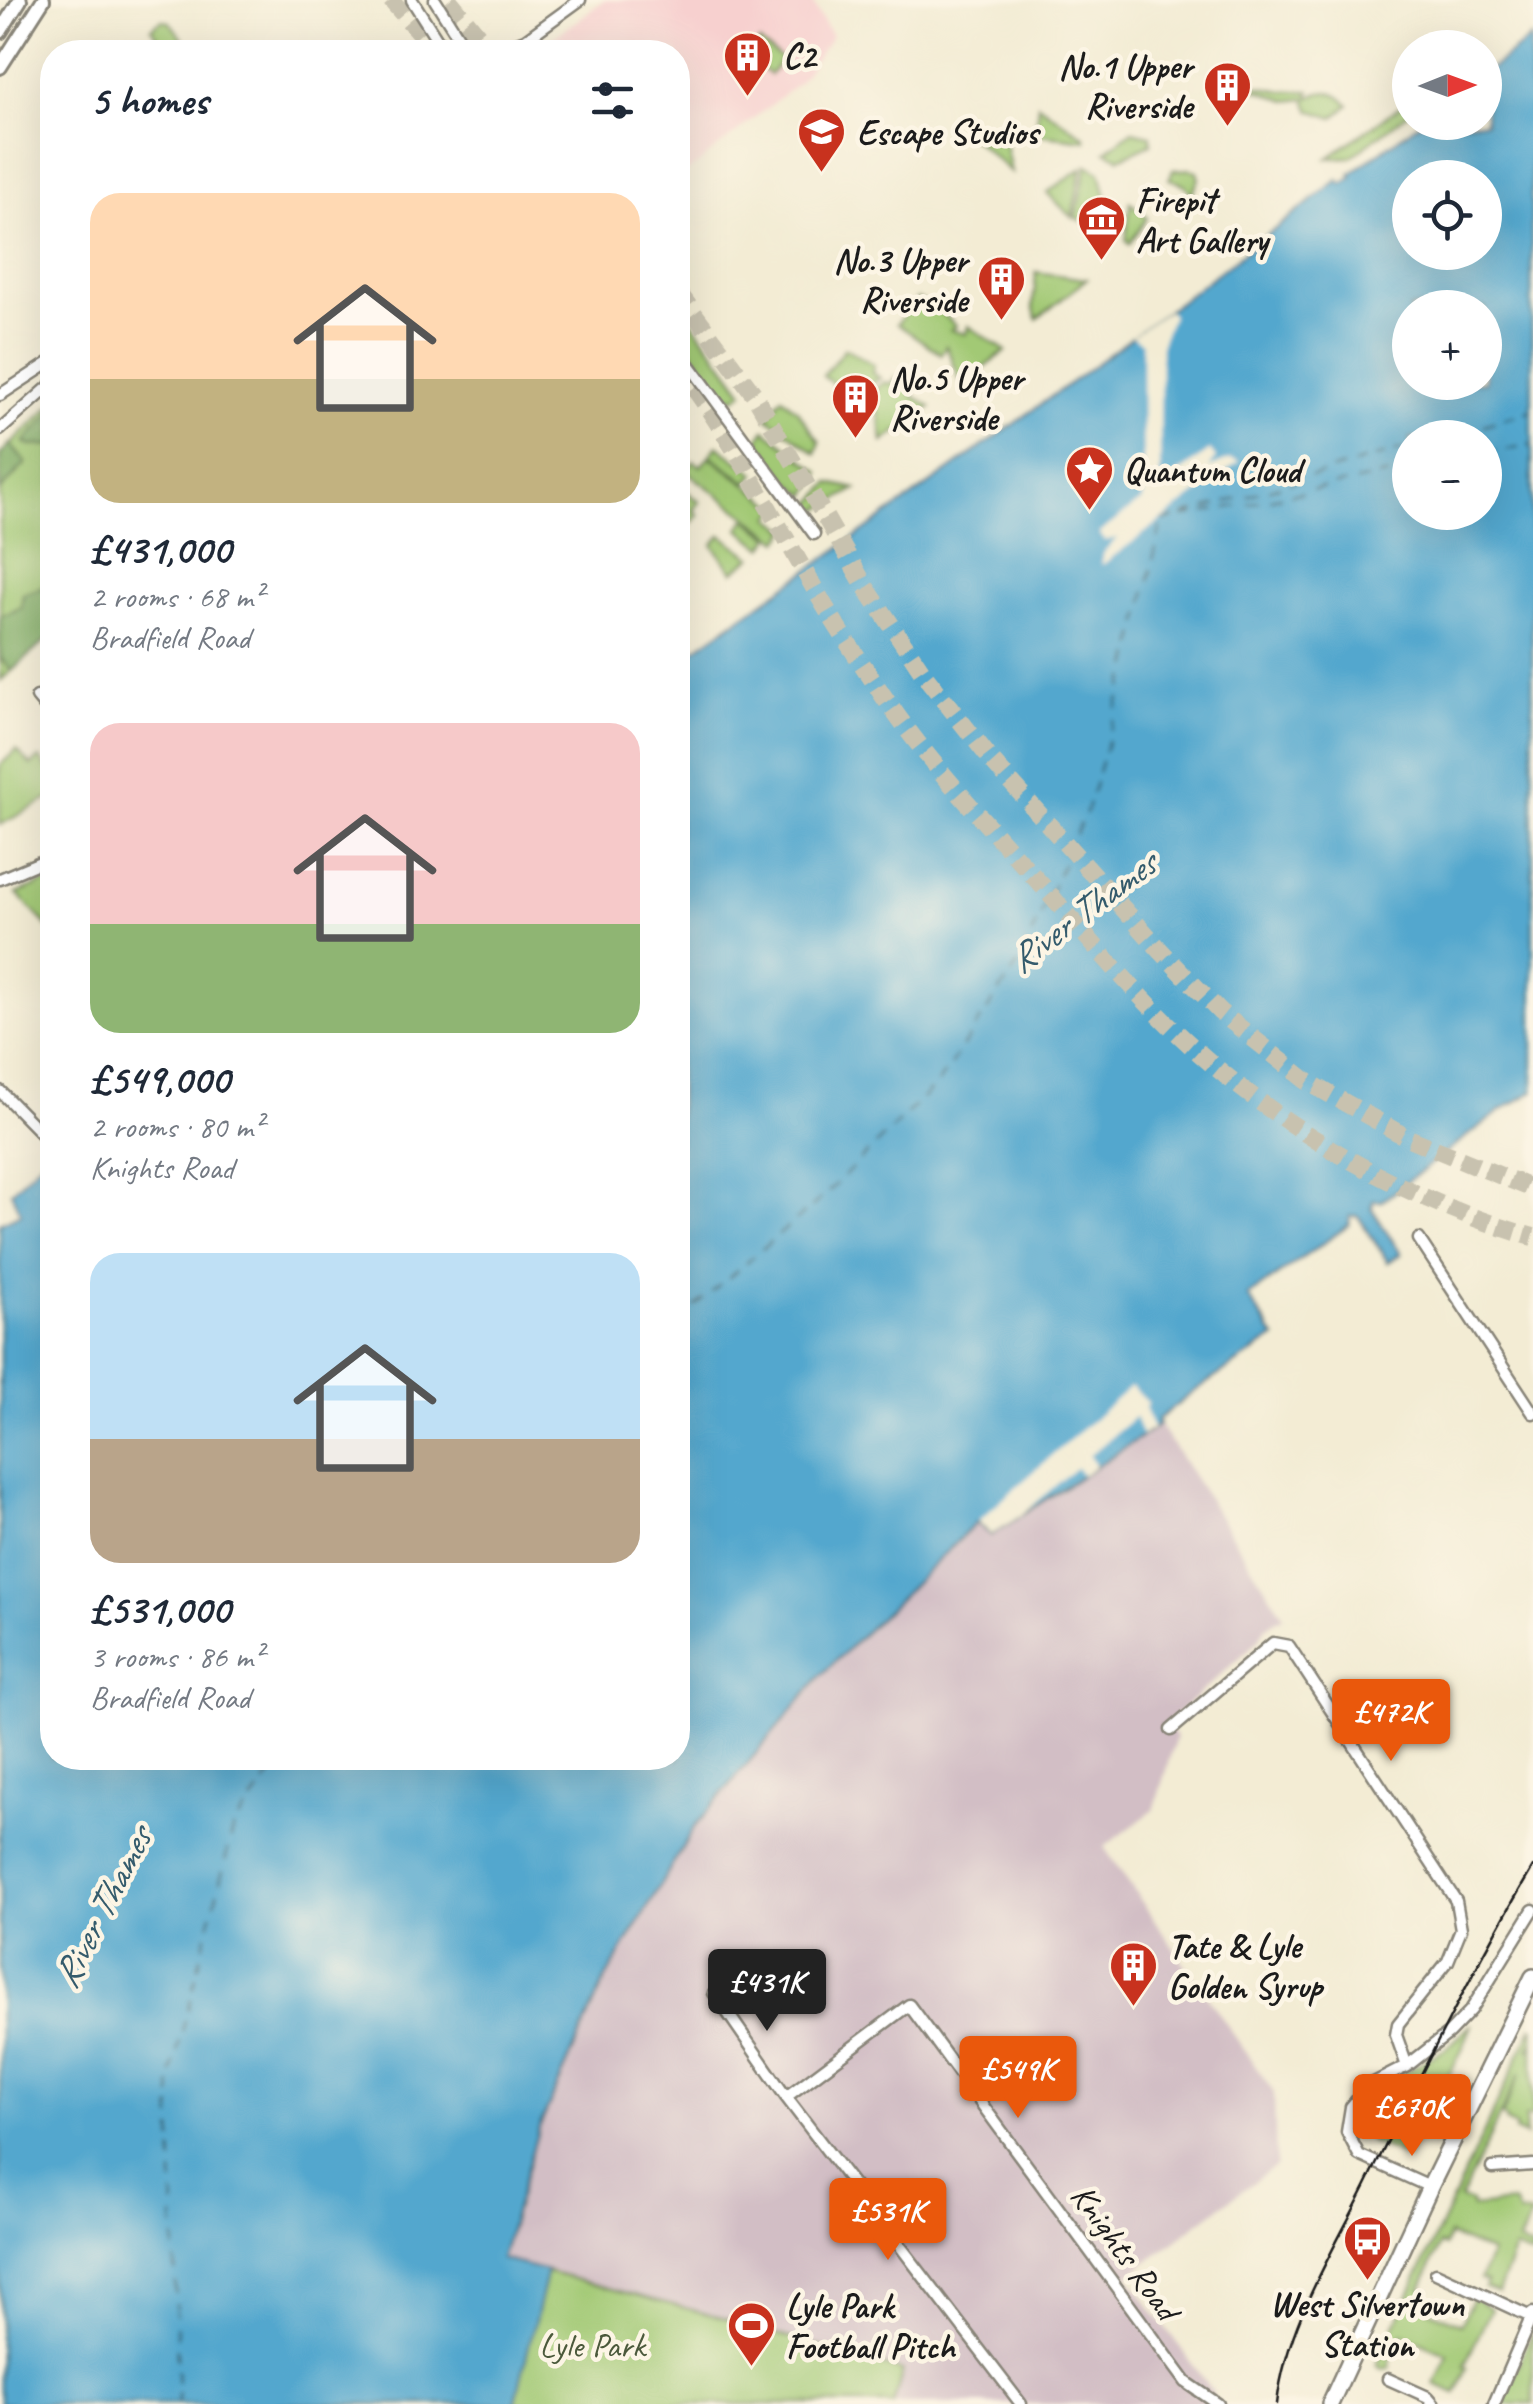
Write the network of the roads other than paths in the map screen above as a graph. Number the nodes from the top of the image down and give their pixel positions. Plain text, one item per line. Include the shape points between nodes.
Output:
1 (20, 0) edge
2 (43, 0) edge
3 (412, 0) edge
4 (435, 0) edge
5 (580, 0) edge
6 (0, 31) edge
7 (437, 40) edge
8 (460, 40) edge
9 (525, 40) edge
10 (18, 42) junction
11 (0, 67) edge
12 (690, 365) edge
13 (40, 369) edge
14 (0, 395) edge
15 (40, 395) edge
16 (0, 430) edge
17 (814, 534) dead end
18 (37, 697) dead end
19 (40, 701) edge
20 (40, 861) edge
21 (0, 879) edge
22 (0, 1092) edge
23 (40, 1132) edge
24 (1419, 1239) dead end
25 (1533, 1413) edge
26 (1170, 1730) dead end
27 (1533, 1910) edge
28 (1533, 1977) edge
29 (714, 1994) dead end
30 (1408, 2066) junction
31 (786, 2097) junction
32 (1533, 2165) edge
33 (1492, 2168) dead end
34 (1430, 2187) junction
35 (1436, 2273) dead end
36 (1532, 2314) edge
37 (1388, 2380) dead end
38 (1021, 2404) edge
39 (1218, 2404) edge
40 (1330, 2404) edge
41 (1434, 2404) edge
42 (1494, 2404) edge

1 - 6 street
2 - 10 street
3 - 7 street
4 - 8 street
5 - 9 street
6 - 10 street
10 - 11 street
12 - 17 street
13 - 14 street
15 - 16 street
18 - 19 street
20 - 21 street
22 - 23 street
24 - 25 street
26 - 30 street via 1273,1642 1289,1646 1456,1901 1461,1929 1448,1960 1398,2024
27 - 30 street via 1471,2010
28 - 34 main road
29 - 31 street
30 - 34 street via 1356,2098 1347,2132 1364,2160
31 - 38 street
31 - 39 street, Knights Road via 909,2006 1186,2382
32 - 33 street
34 - 40 main road
35 - 36 street
36 - 42 street
37 - 41 street

